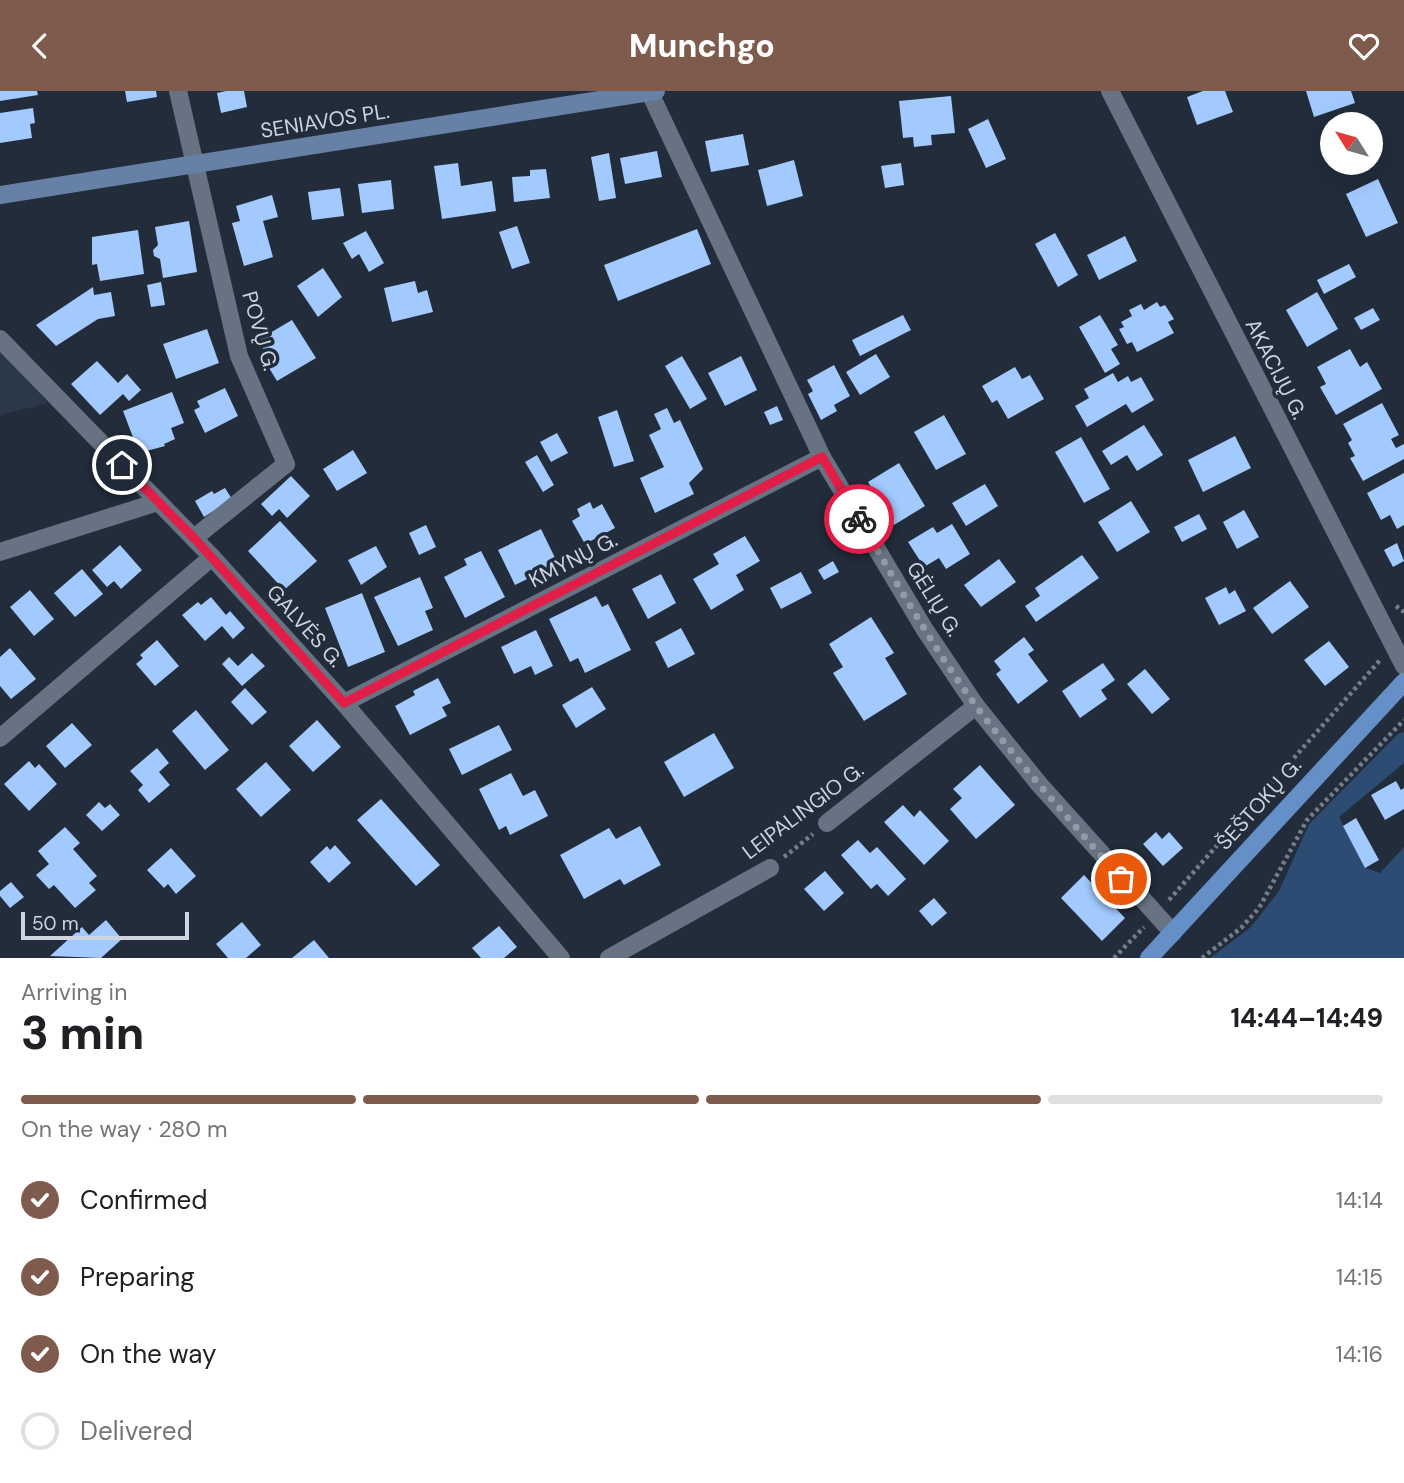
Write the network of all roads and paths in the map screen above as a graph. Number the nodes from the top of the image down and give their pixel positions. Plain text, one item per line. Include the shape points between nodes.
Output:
1 (178, 91) edge
2 (650, 91) edge
3 (656, 91) edge
4 (1110, 91) edge
5 (196, 164) junction
6 (0, 195) edge
7 (0, 339) edge
8 (822, 457) junction
9 (158, 502) junction
10 (194, 538) junction
11 (0, 552) edge
12 (212, 557) junction
13 (1392, 645) junction
14 (1404, 666) edge
15 (1404, 682) edge
16 (344, 703) junction
17 (976, 706) junction
18 (1404, 720) edge
19 (0, 738) edge
20 (827, 823) joint
21 (770, 868) joint
22 (1155, 916) junction
23 (1173, 933) junction
24 (560, 957) edge
25 (609, 958) edge
26 (1114, 958) edge
27 (1149, 958) edge
28 (1202, 958) edge

1 - 5 street, POVŲ G.
2 - 3 street, SENIAVOS PL.
2 - 5 street, SENIAVOS PL.
2 - 8 street, GĖLIŲ G.
4 - 13 street, AKACIJŲ G.
5 - 6 street, SENIAVOS PL.
5 - 10 street, POVŲ G. via 239,356 286,464
7 - 9 street, GALVĖS G.
8 - 16 street, KMYNŲ G.
8 - 17 street, GĖLIŲ G.
9 - 10 street, GALVĖS G.
9 - 11 street
10 - 12 street, GALVĖS G.
12 - 16 street, GALVĖS G.
12 - 19 street
13 - 14 street, AKACIJŲ G.
13 - 22 path
15 - 23 main road, ŠEŠTOKŲ G.
16 - 24 street, GALVĖS G.
17 - 20 street, LEIPALINGIO G.
17 - 22 street, GĖLIŲ G.
18 - 28 path via 1307,820 1259,908
20 - 21 path, LEIPALINGIO G.
21 - 25 street, LEIPALINGIO G.
22 - 23 street, GĖLIŲ G.
22 - 26 path
23 - 27 main road, ŠEŠTOKŲ G.

